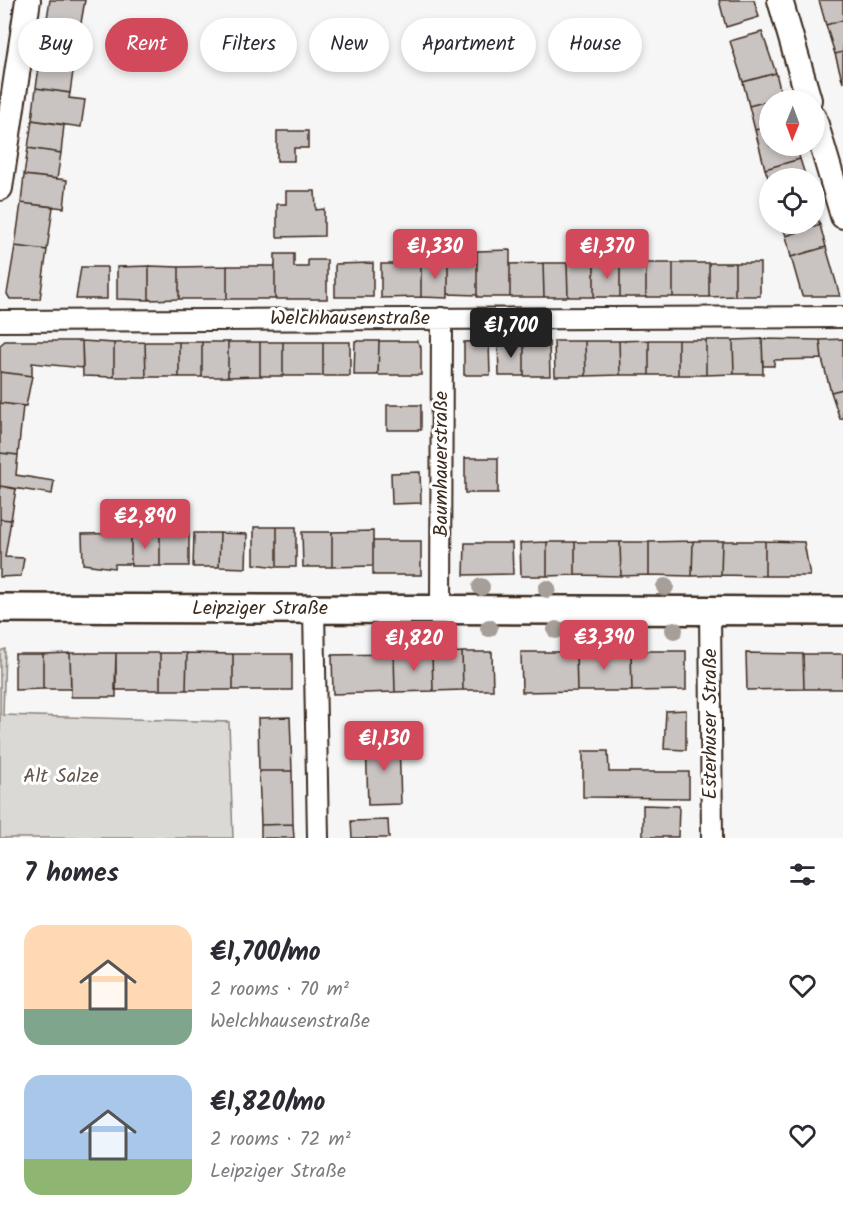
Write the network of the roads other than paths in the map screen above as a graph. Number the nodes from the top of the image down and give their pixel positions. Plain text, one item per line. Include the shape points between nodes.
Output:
1 (28, 0) edge
2 (780, 0) edge
3 (806, 90) edge
4 (825, 155) edge
5 (0, 188) edge
6 (843, 216) edge
7 (442, 318) junction
8 (843, 318) edge
9 (0, 321) edge
10 (0, 608) edge
11 (314, 609) junction
12 (441, 610) junction
13 (710, 610) junction
14 (843, 611) edge
15 (318, 838) edge
16 (712, 838) edge

1 - 5 street
2 - 3 street
4 - 6 street
7 - 8 street, Welchhausenstraße
7 - 9 street, Welchhausenstraße
7 - 12 street, Baumhauerstraße
10 - 11 main road, Leipziger Straße
11 - 12 main road, Leipziger Straße
11 - 15 street
12 - 13 main road, Leipziger Straße
13 - 14 main road, Leipziger Straße
13 - 16 street, Esterhuser Straße

